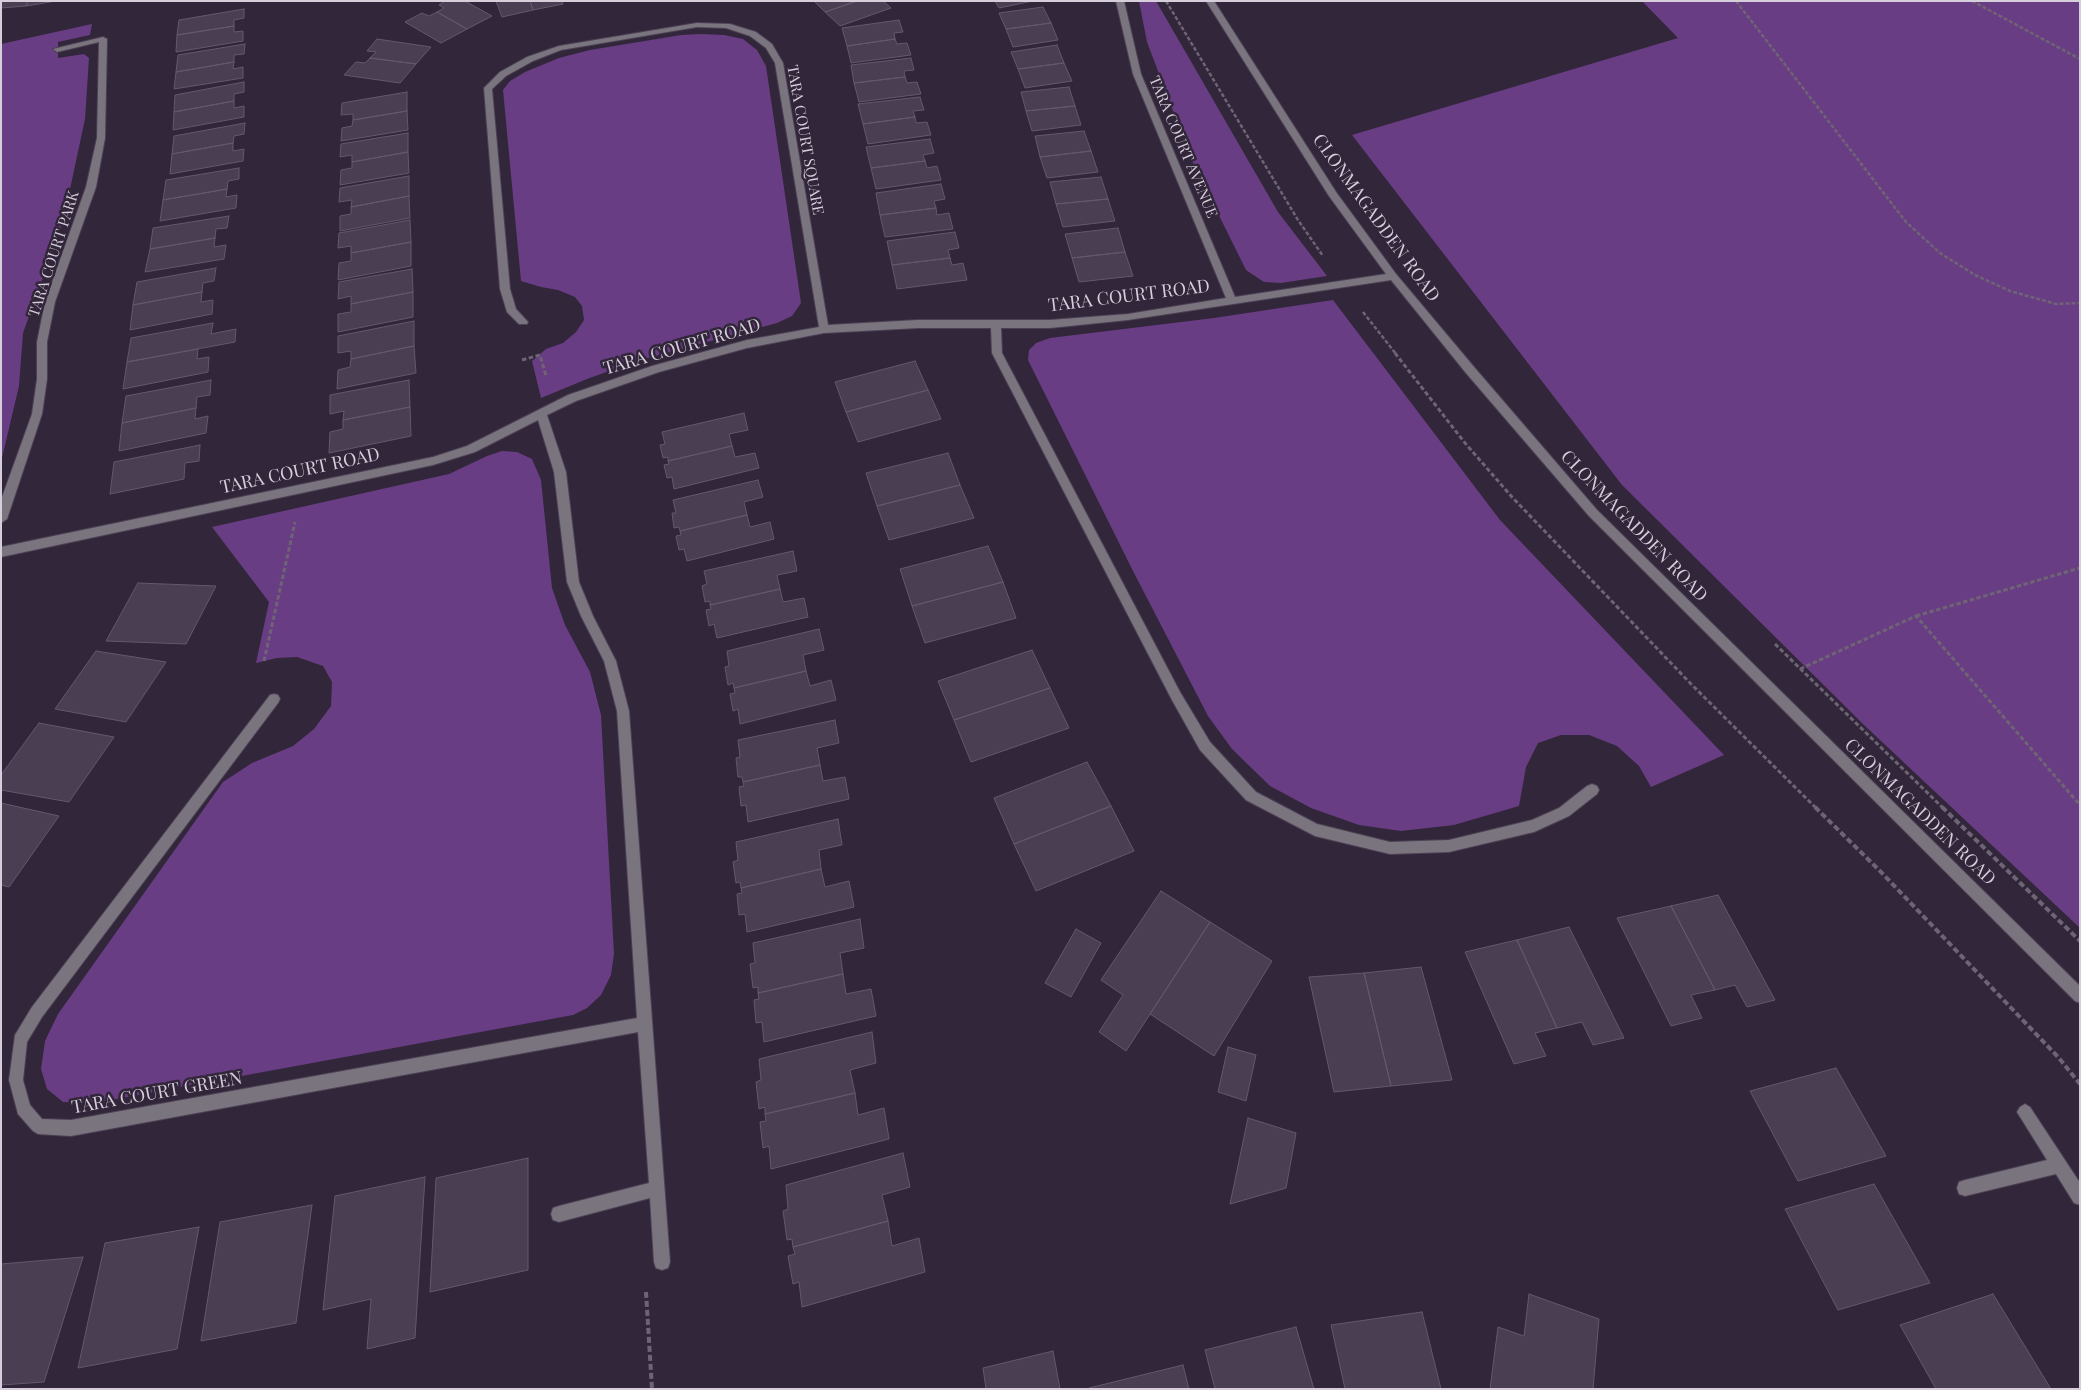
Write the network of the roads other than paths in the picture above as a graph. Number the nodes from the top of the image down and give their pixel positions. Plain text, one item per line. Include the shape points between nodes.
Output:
1 (1120, 1) edge
2 (1210, 1) edge
3 (57, 49) dead end
4 (1393, 276) junction
5 (1232, 301) junction
6 (523, 322) dead end
7 (996, 324) junction
8 (824, 329) junction
9 (542, 415) junction
10 (1, 519) edge
11 (1, 552) edge
12 (274, 699) dead end
13 (1592, 790) dead end
14 (2080, 996) edge
15 (644, 1024) junction
16 (2025, 1112) dead end
17 (2059, 1165) junction
18 (656, 1188) junction
19 (1965, 1188) dead end
20 (2080, 1197) edge
21 (560, 1214) dead end
22 (662, 1262) dead end

1 - 5 street, TARA COURT AVENUE via 1137,74
2 - 4 street, CLONMAGADDEN ROAD via 1332,194
3 - 10 street, TARA COURT PARK via 103,39 101,138 91,187 50,302 42,342 42,379 37,414
4 - 5 street, TARA COURT ROAD
4 - 14 street, CLONMAGADDEN ROAD via 1593,513
5 - 7 street, TARA COURT ROAD via 1128,317 1050,324
6 - 8 street, TARA COURT SQUARE via 511,310 505,289 488,88 503,74 559,48 697,25 727,26 753,34 768,46 779,63
7 - 8 street, TARA COURT ROAD
7 - 13 street via 997,353 1176,696 1205,746 1251,796 1315,830 1390,848 1449,846 1534,826 1564,812
8 - 9 street, TARA COURT ROAD via 747,344 656,369 572,398
9 - 11 street, TARA COURT ROAD via 471,449 433,461
9 - 15 street via 560,472 573,582 610,661 623,710
12 - 15 street, TARA COURT GREEN via 37,1012 20,1040 16,1080 23,1109 38,1126 71,1128
15 - 18 street
16 - 17 street
17 - 19 street
17 - 20 street
18 - 21 street
18 - 22 street

